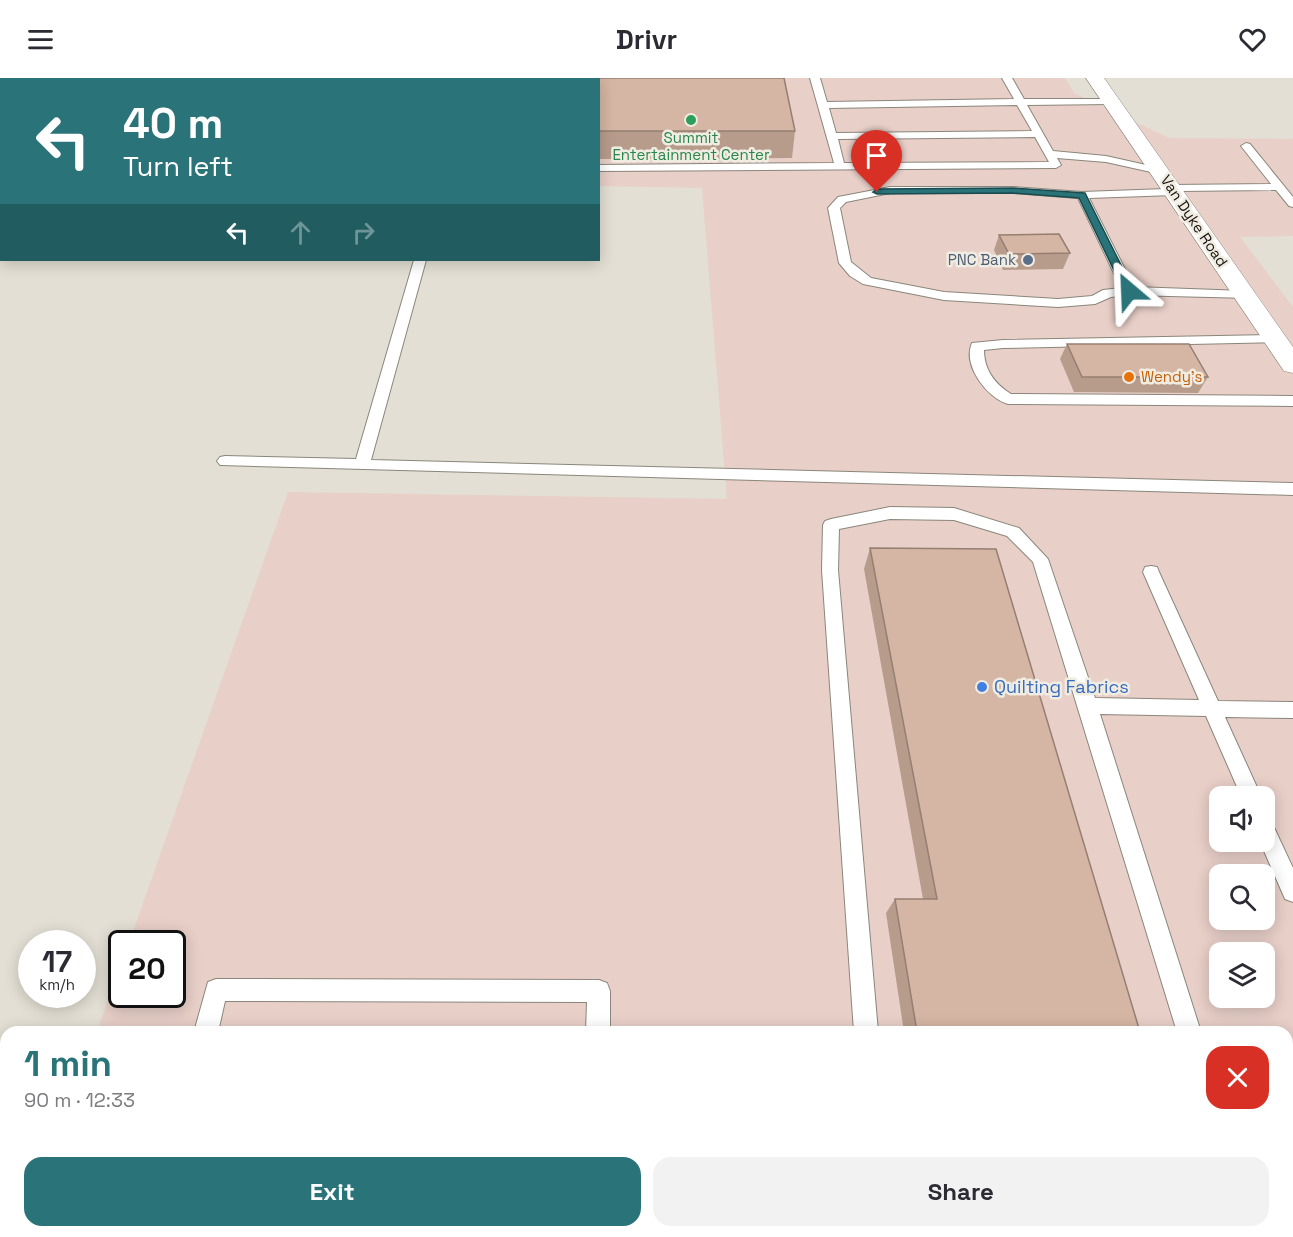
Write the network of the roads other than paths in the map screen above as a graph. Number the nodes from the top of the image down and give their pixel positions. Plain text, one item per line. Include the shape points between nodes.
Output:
1 (815, 78) edge
2 (1007, 78) edge
3 (1095, 78) edge
4 (1111, 101) junction
5 (1023, 103) junction
6 (823, 105) junction
7 (1040, 134) junction
8 (832, 136) junction
9 (1246, 146) dead end
10 (1050, 154) junction
11 (840, 166) junction
12 (600, 168) edge
13 (1168, 184) junction
14 (1279, 187) junction
15 (1082, 195) junction
16 (1293, 204) edge
17 (420, 261) edge
18 (1129, 291) junction
19 (1245, 295) junction
20 (1276, 339) junction
21 (1293, 365) edge
22 (1293, 401) edge
23 (225, 461) dead end
24 (362, 465) junction
25 (1293, 489) edge
26 (1151, 572) dead end
27 (1088, 706) junction
28 (1212, 708) junction
29 (1293, 710) edge
30 (1247, 786) edge
31 (1275, 852) edge
32 (1293, 892) edge
33 (207, 1026) edge
34 (598, 1026) edge
35 (866, 1026) edge
36 (1187, 1026) edge

1 - 6 lane
2 - 5 lane
3 - 4 main road, Van Dyke Road
4 - 5 lane
4 - 13 main road, Van Dyke Road
5 - 6 lane
5 - 7 lane
6 - 8 lane
7 - 8 lane
7 - 10 lane
8 - 11 lane
9 - 14 lane
10 - 11 lane via 1056,165
10 - 13 lane via 1126,161
11 - 12 lane
13 - 14 lane
13 - 15 lane
13 - 19 main road, Van Dyke Road
14 - 16 lane
15 - 18 lane
15 - 18 lane via 1013,190 890,190 842,199 834,208 845,264 867,281 944,296 1058,303 1095,300 1108,293
17 - 24 lane
18 - 19 lane
19 - 20 main road, Van Dyke Road
20 - 21 main road, Van Dyke Road
20 - 22 lane via 1003,344 977,346 976,360 992,389 1008,399
23 - 24 lane
24 - 25 lane
26 - 28 lane
27 - 28 lane
27 - 35 lane via 1040,559 1013,532 954,514 890,513 831,525 830,570
27 - 36 lane
28 - 29 lane
28 - 30 lane
31 - 32 lane
33 - 34 lane via 216,990 599,991

